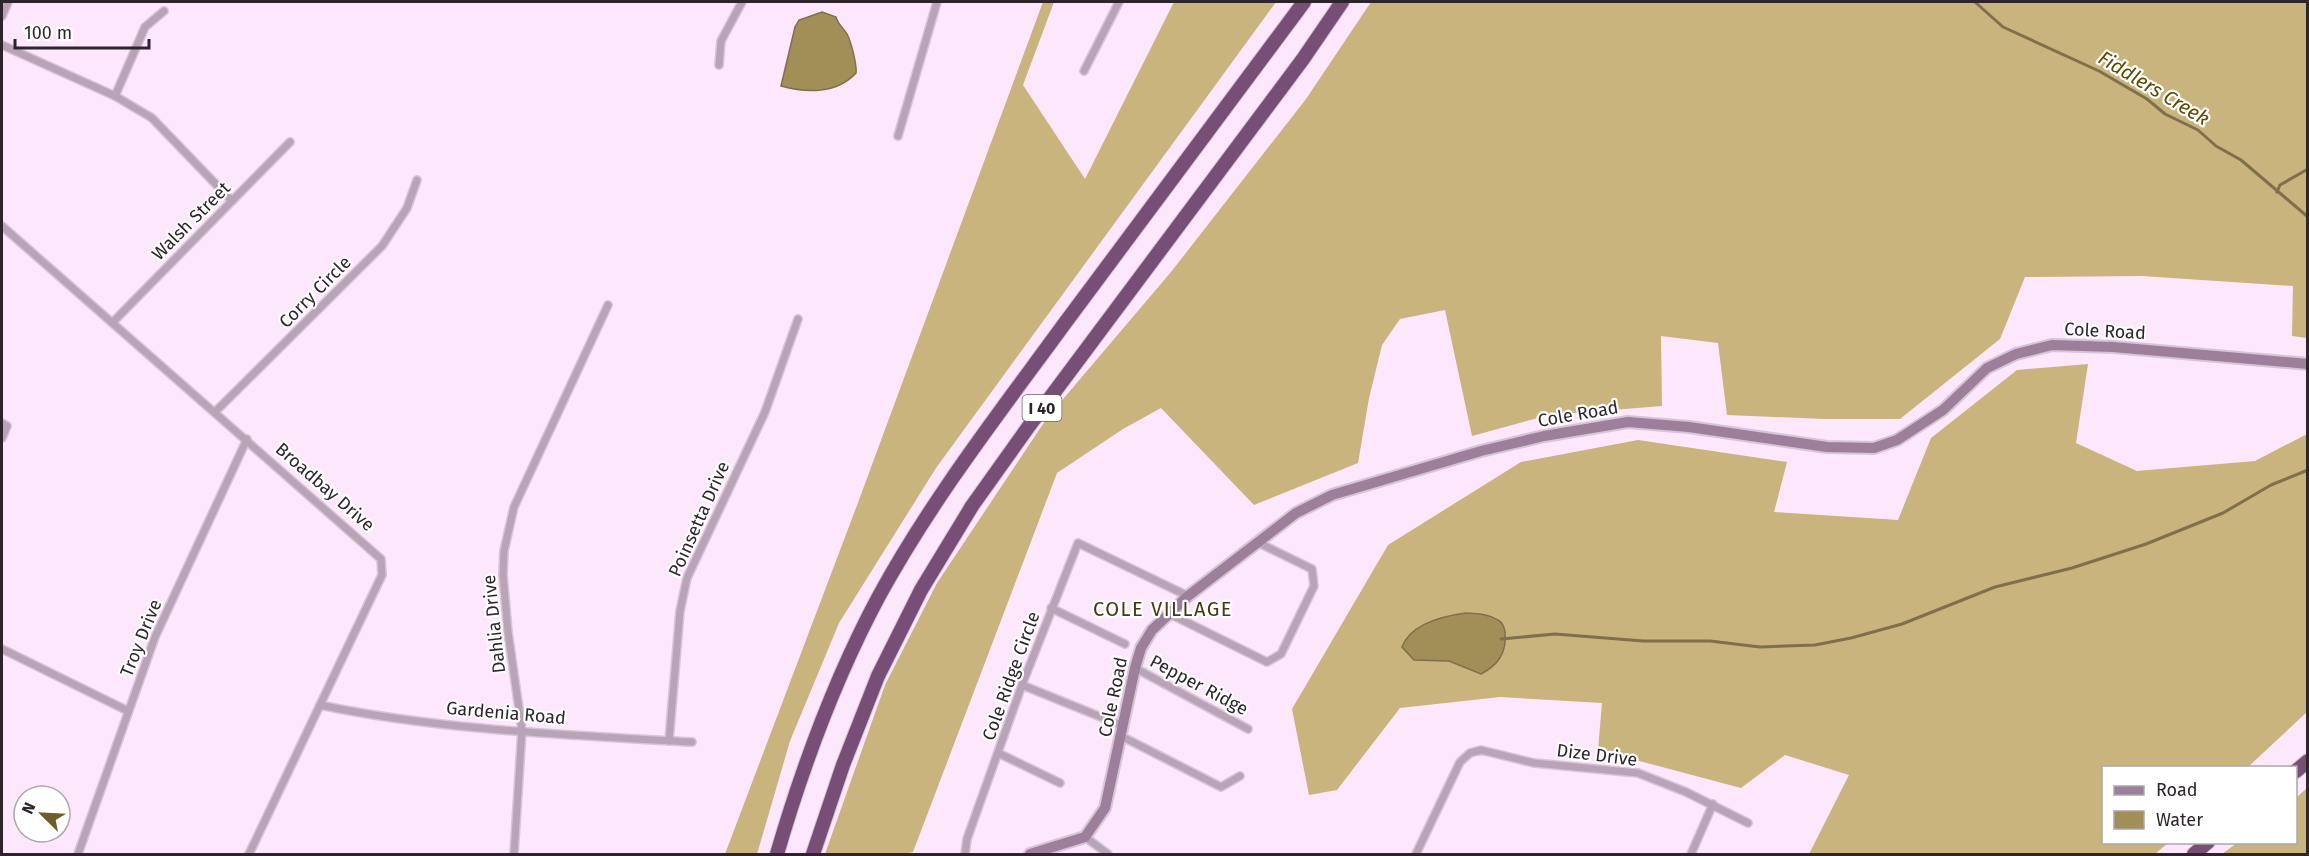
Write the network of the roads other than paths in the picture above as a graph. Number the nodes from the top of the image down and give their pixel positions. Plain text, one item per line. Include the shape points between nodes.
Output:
1 (8, 2) edge
2 (742, 2) edge
3 (937, 2) edge
4 (1119, 2) edge
5 (1304, 2) edge
6 (1342, 2) edge
7 (164, 11) dead end
8 (2, 16) edge
9 (2, 45) edge
10 (719, 65) dead end
11 (1084, 71) dead end
12 (115, 96) junction
13 (898, 136) dead end
14 (290, 142) dead end
15 (417, 180) dead end
16 (232, 201) junction
17 (2, 226) edge
18 (608, 304) dead end
19 (798, 319) dead end
20 (113, 322) junction
21 (2307, 364) edge
22 (215, 412) junction
23 (4, 424) edge
24 (2, 438) edge
25 (247, 439) junction
26 (1261, 544) junction
27 (1188, 596) junction
28 (1051, 608) junction
29 (1170, 614) junction
30 (1125, 644) dead end
31 (2, 649) edge
32 (1135, 668) junction
33 (1022, 686) junction
34 (320, 705) junction
35 (128, 711) junction
36 (1121, 729) junction
37 (1248, 729) dead end
38 (522, 730) junction
39 (669, 741) junction
40 (692, 742) dead end
41 (998, 753) junction
42 (1240, 776) dead end
43 (1060, 783) dead end
44 (1713, 804) junction
45 (1748, 823) dead end
46 (1085, 837) junction
47 (2207, 844) edge
48 (78, 855) edge
49 (249, 855) edge
50 (514, 855) edge
51 (777, 855) edge
52 (813, 855) edge
53 (965, 855) edge
54 (1030, 855) edge
55 (1108, 855) edge
56 (1416, 855) edge
57 (1691, 855) edge
58 (2194, 855) edge

1 - 8 street
2 - 10 street via 721,41
3 - 13 street
4 - 11 street
5 - 51 highway, I 40 via 931,509 879,596 835,686 799,780
6 - 52 highway, I 40 via 967,515 921,590 878,676
7 - 12 street via 145,27
9 - 12 street
12 - 16 street via 152,118
14 - 16 street, Walsh Street
15 - 22 street, Corry Circle via 404,214 382,246
16 - 20 street, Walsh Street
17 - 20 street, Broadbay Drive
18 - 38 street, Dahlia Drive via 518,498 504,551 508,632
19 - 39 street, Poinsetta Drive via 765,412 687,578 680,611
20 - 22 street, Broadbay Drive
21 - 26 street, Cole Road via 2052,345 2016,354 1987,368 1942,410 1897,440 1874,448 1827,447 1648,423 1604,425 1481,451 1332,495 1296,513
22 - 25 street, Broadbay Drive
23 - 24 street
25 - 34 street, Broadbay Drive via 381,559 382,575
25 - 35 street, Troy Drive via 155,637
26 - 27 street, Cole Road
26 - 29 street via 1312,569 1314,586 1281,654 1267,662
27 - 28 street, Cole Ridge Circle via 1078,543
27 - 29 street, Cole Road
28 - 30 street, Cole Ridge Circle
28 - 33 street, Cole Ridge Circle
29 - 32 street, Cole Road via 1152,630
31 - 35 street
32 - 36 street, Cole Road
32 - 37 street, Pepper Ridge
33 - 36 street
33 - 41 street, Cole Ridge Circle
34 - 38 street, Gardenia Road via 364,714
34 - 49 street, Broadbay Drive
35 - 48 street, Troy Drive
36 - 42 street via 1221,787
36 - 46 street, Cole Road via 1105,808
38 - 39 street, Gardenia Road
38 - 50 street, Dahlia Drive
39 - 40 street, Gardenia Road
41 - 43 street
41 - 53 street, Cole Ridge Circle via 967,839
44 - 45 street, Dize Drive
44 - 56 street, Dize Drive via 1638,773 1534,763 1481,750 1460,762
44 - 57 street
46 - 54 street
46 - 55 street
47 - 58 highway

